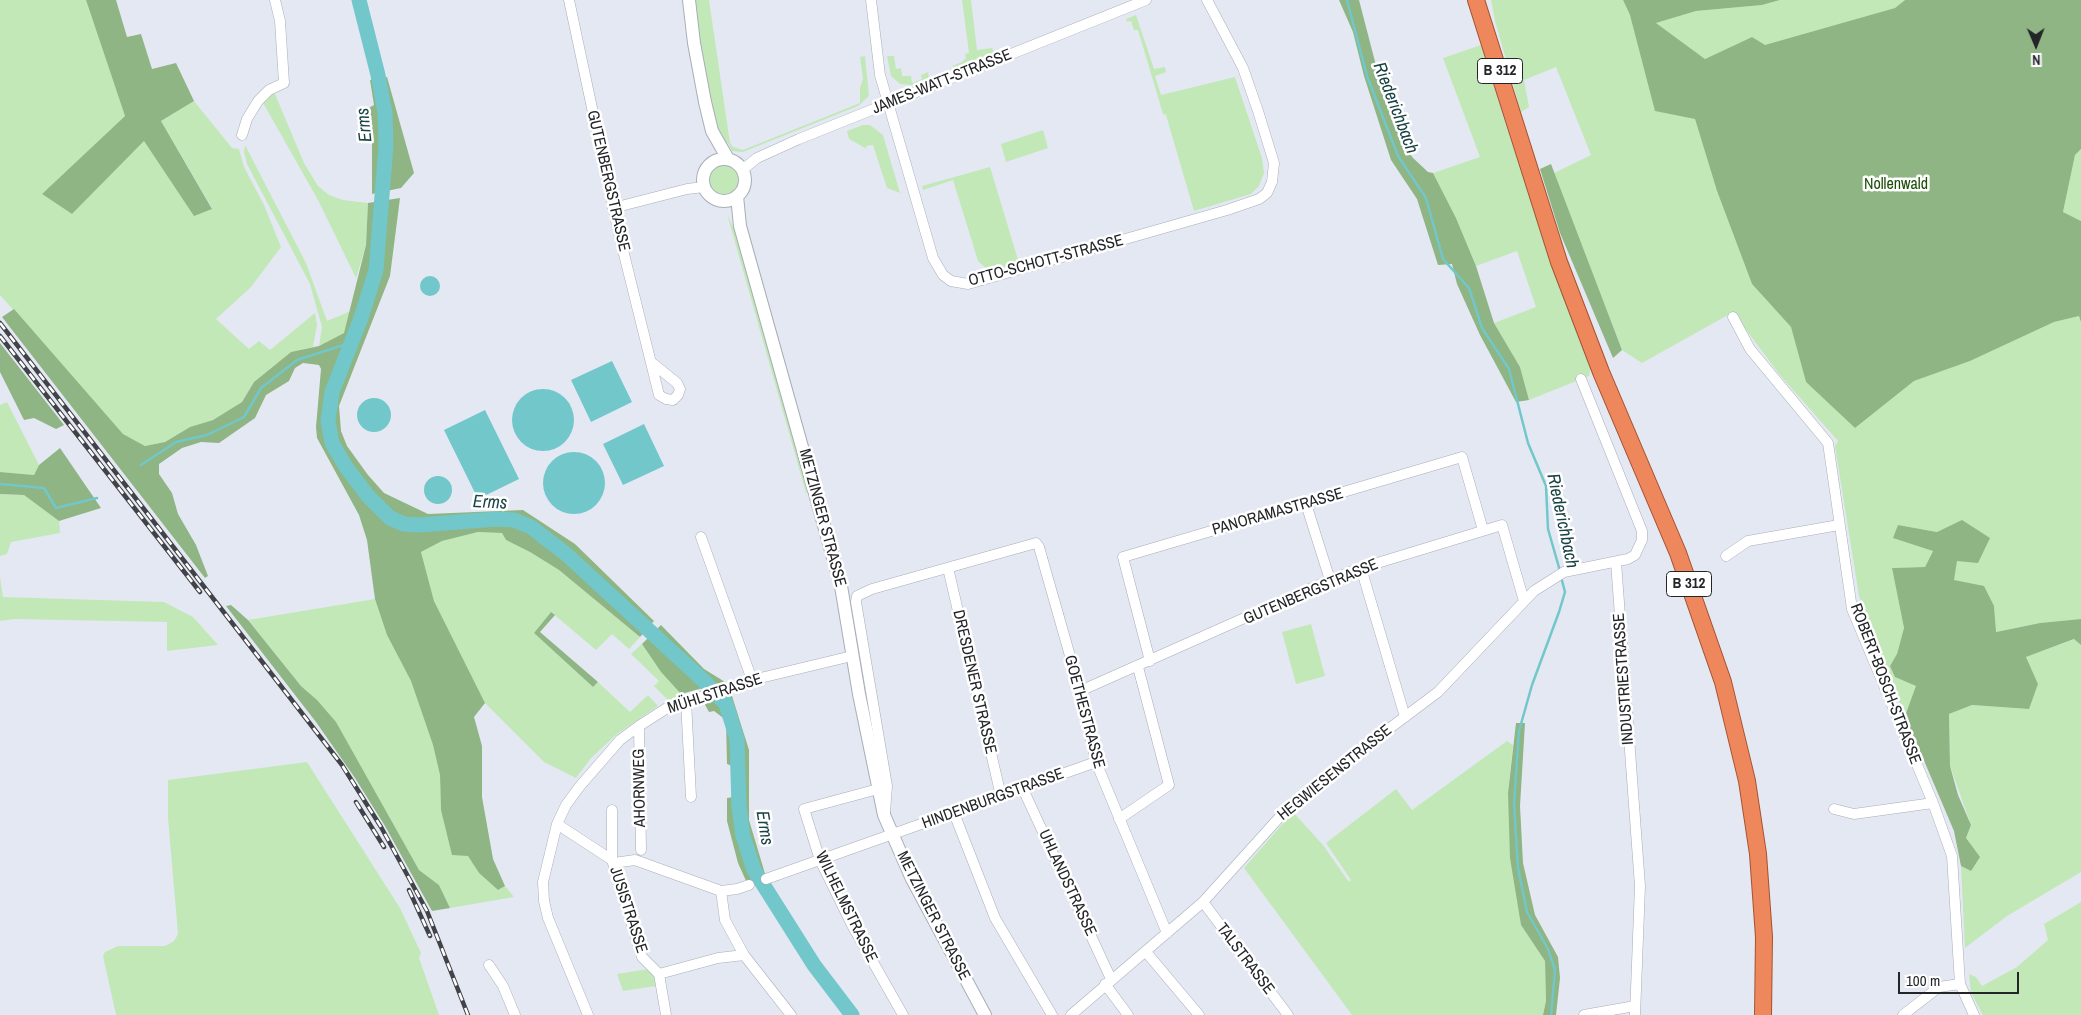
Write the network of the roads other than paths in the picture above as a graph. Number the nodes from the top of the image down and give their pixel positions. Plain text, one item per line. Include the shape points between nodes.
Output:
1 (275, 0) edge
2 (568, 0) edge
3 (689, 0) edge
4 (871, 0) edge
5 (1146, 0) edge
6 (1207, 0) edge
7 (1478, 2) edge
8 (888, 103) junction
9 (712, 131) junction
10 (242, 135) dead end
11 (728, 160) junction
12 (711, 163) junction
13 (742, 170) junction
14 (704, 187) junction
15 (738, 196) junction
16 (723, 201) junction
17 (613, 208) junction
18 (740, 226) junction
19 (1733, 317) dead end
20 (652, 362) junction
21 (1581, 379) dead end
22 (1306, 504) junction
23 (1839, 525) junction
24 (1483, 530) junction
25 (701, 537) dead end
26 (1726, 556) dead end
27 (1616, 562) junction
28 (948, 568) junction
29 (1361, 568) junction
30 (1330, 580) junction
31 (1524, 601) junction
32 (852, 656) junction
33 (1150, 661) junction
34 (1138, 667) junction
35 (752, 680) junction
36 (1080, 691) junction
37 (686, 701) junction
38 (1405, 717) junction
39 (638, 726) junction
40 (1096, 762) junction
41 (1022, 788) junction
42 (878, 789) junction
43 (1000, 796) junction
44 (691, 797) dead end
45 (1933, 803) junction
46 (1834, 809) dead end
47 (612, 810) dead end
48 (954, 813) junction
49 (884, 815) junction
50 (1119, 819) junction
51 (557, 824) junction
52 (892, 836) junction
53 (641, 850) dead end
54 (820, 860) junction
55 (613, 861) junction
56 (766, 879) dead end
57 (749, 885) dead end
58 (721, 891) junction
59 (1203, 902) junction
60 (1167, 933) junction
61 (1146, 952) junction
62 (744, 955) junction
63 (489, 965) dead end
64 (659, 974) junction
65 (1108, 981) junction
66 (1960, 984) junction
67 (1635, 1010) edge
68 (515, 1015) edge
69 (588, 1015) edge
70 (666, 1015) edge
71 (791, 1015) edge
72 (903, 1015) edge
73 (985, 1015) edge
74 (1052, 1015) edge
75 (1071, 1015) edge
76 (1128, 1015) edge
77 (1199, 1015) edge
78 (1288, 1015) edge
79 (1584, 1015) edge
80 (1763, 1015) edge
81 (1903, 1015) edge
82 (1974, 1015) edge

1 - 10 street via 280,21 284,83 269,90 258,101
2 - 17 street, GUTENBERGSTRASSE
3 - 9 street via 698,67
4 - 8 street, OTTO-SCHOTT-STRASSE via 880,75
5 - 8 street, JAMES-WATT-STRASSE
6 - 8 street, OTTO-SCHOTT-STRASSE via 1251,89 1274,163 1272,182 1259,199 978,283 959,284 943,275 933,258
7 - 80 highway, B 312 via 1566,279 1601,372 1685,572 1731,710 1750,797 1759,864 1764,937
8 - 13 street, JAMES-WATT-STRASSE via 774,150 750,162
9 - 11 street
9 - 12 street
11 - 12 street
11 - 13 street
12 - 14 street via 705,170
13 - 15 street via 744,184
14 - 16 street via 715,199
14 - 17 street
15 - 16 street
15 - 18 street, METZINGER STRASSE
16 - 18 street, METZINGER STRASSE
17 - 20 street, GUTENBERGSTRASSE
18 - 32 street, METZINGER STRASSE via 841,586
19 - 23 street, ROBERT-BOSCH-STRASSE via 1750,349 1828,443
20 - 20 street, GUTENBERGSTRASSE via 660,395 673,400 680,389 677,382
21 - 27 street via 1642,531 1642,540 1634,555
22 - 24 street, PANORAMASTRASSE via 1462,457
22 - 30 street
22 - 33 street, PANORAMASTRASSE via 1123,557
23 - 26 street via 1748,541
23 - 45 street, ROBERT-BOSCH-STRASSE via 1852,610
24 - 29 street, GUTENBERGSTRASSE
24 - 31 street, GUTENBERGSTRASSE via 1502,525
25 - 35 street
27 - 31 street, HEGWIESENSTRASSE via 1560,574
27 - 67 street, INDUSTRIESTRASSE via 1640,886
28 - 36 street, GOETHESTRASSE via 1036,543
28 - 43 street, DRESDENER STRASSE
28 - 49 street, METZINGER STRASSE via 856,596 888,786
29 - 30 street, GUTENBERGSTRASSE
29 - 38 street
30 - 33 street, GUTENBERGSTRASSE
31 - 38 street, HEGWIESENSTRASSE via 1443,687
32 - 35 street, MÜHLSTRASSE
32 - 42 street, METZINGER STRASSE
33 - 34 street, GUTENBERGSTRASSE
34 - 36 street, GUTENBERGSTRASSE
34 - 50 street via 1169,786
35 - 37 street, MÜHLSTRASSE
36 - 40 street, GOETHESTRASSE
37 - 39 street, MÜHLSTRASSE via 666,708
37 - 44 street
38 - 59 street, HEGWIESENSTRASSE via 1286,810
39 - 51 street, MÜHLSTRASSE via 605,755 566,806
39 - 53 street, AHORNWEG
40 - 41 street, HINDENBURGSTRASSE
40 - 50 street, GOETHESTRASSE
41 - 43 street, HINDENBURGSTRASSE
41 - 65 street, UHLANDSTRASSE
42 - 49 street, METZINGER STRASSE
42 - 54 street, WILHELMSTRASSE via 804,809
43 - 48 street, HINDENBURGSTRASSE
45 - 46 street via 1854,814
45 - 66 street, ROBERT-BOSCH-STRASSE via 1952,856
47 - 55 street
48 - 52 street, HINDENBURGSTRASSE
48 - 74 street via 995,918
49 - 52 street, METZINGER STRASSE
50 - 60 street, GOETHESTRASSE
51 - 55 street, JUSISTRASSE
51 - 69 street, MÜHLSTRASSE via 543,882 544,902
52 - 54 street, HINDENBURGSTRASSE
52 - 73 street, METZINGER STRASSE
54 - 56 street, WILHELMSTRASSE
54 - 72 street, WILHELMSTRASSE
55 - 58 street via 641,861
55 - 64 street, JUSISTRASSE via 642,957
57 - 58 street
58 - 62 street via 725,920
59 - 60 street, HEGWIESENSTRASSE
59 - 78 street, TALSTRASSE
60 - 61 street, HEGWIESENSTRASSE
61 - 65 street, HEGWIESENSTRASSE
61 - 77 street
62 - 64 street via 718,958
62 - 71 street
63 - 68 street via 503,986
64 - 70 street
65 - 75 street, HEGWIESENSTRASSE
65 - 76 street, UHLANDSTRASSE
66 - 81 street via 1938,987
66 - 82 street, ROBERT-BOSCH-STRASSE
67 - 79 street, INDUSTRIESTRASSE

